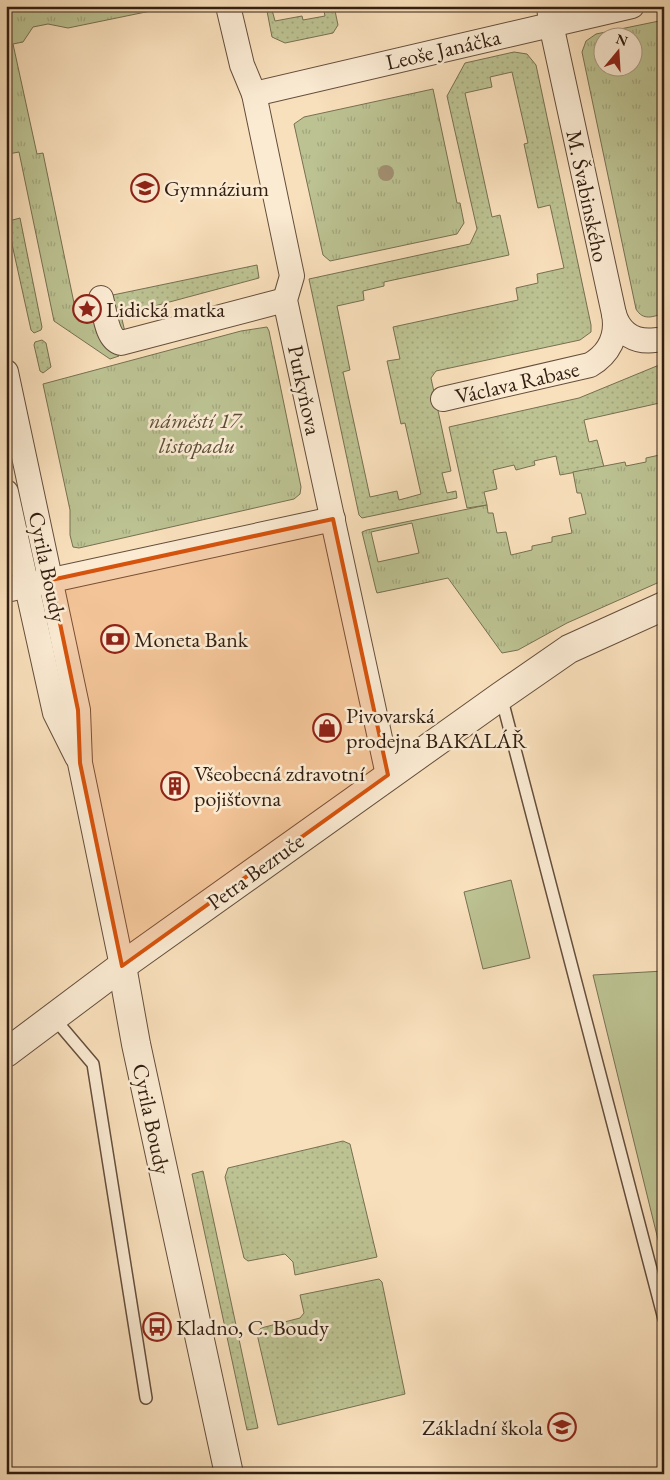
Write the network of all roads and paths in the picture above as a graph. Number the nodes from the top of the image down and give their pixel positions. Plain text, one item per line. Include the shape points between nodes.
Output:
1 (228, 6) edge
2 (632, 6) edge
3 (550, 15) edge
4 (254, 94) junction
5 (102, 298) dead end
6 (286, 300) junction
7 (614, 314) junction
8 (660, 339) edge
9 (590, 365) junction
10 (6, 372) edge
11 (443, 399) dead end
12 (6, 492) edge
13 (333, 519) junction
14 (31, 585) edge
15 (664, 606) edge
16 (501, 696) junction
17 (388, 775) junction
18 (122, 966) junction
19 (53, 1017) junction
20 (6, 1052) edge
21 (664, 1319) edge
22 (146, 1398) dead end
23 (229, 1474) edge

1 - 4 street, Purkyňova via 242,65
2 - 3 street, Leoše Janáčka
3 - 4 street, Leoše Janáčka
3 - 7 street, M. Švabinského
4 - 6 street, Purkyňova via 292,276
5 - 6 street via 111,335 115,342 121,343
6 - 13 street, Purkyňova
7 - 8 street, M. Švabinského via 628,335 641,340
7 - 9 street, Václava Rabase via 615,327 610,346
8 - 9 street, Václava Rabase
9 - 11 street, Václava Rabase
10 - 14 street, Cyrila Boudy
12 - 14 street, Cyrila Boudy
13 - 14 street
13 - 17 street, Purkyňova
14 - 18 street, Cyrila Boudy via 55,713 80,763
15 - 16 street, Petra Bezruče via 569,649
16 - 17 street, Petra Bezruče
16 - 21 lane
17 - 18 street, Petra Bezruče
18 - 19 street, Petra Bezruče
18 - 23 street, Cyrila Boudy
19 - 20 street, Petra Bezruče
19 - 22 lane, Cyrila Boudy via 94,1064

